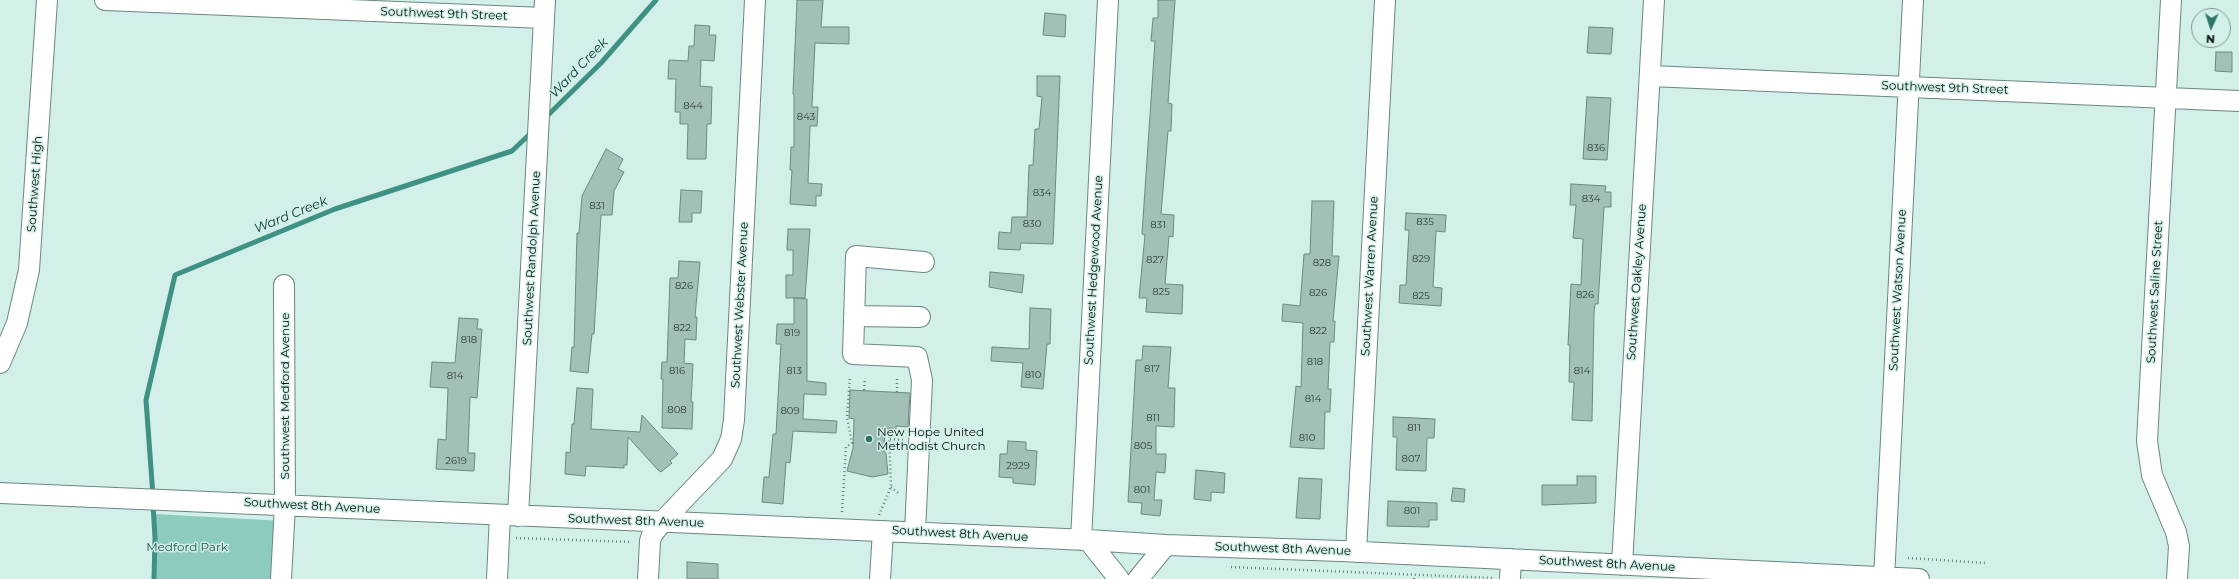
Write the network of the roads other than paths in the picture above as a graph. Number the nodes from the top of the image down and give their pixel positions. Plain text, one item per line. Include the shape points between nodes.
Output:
1 (47, 0) edge
2 (105, 0) edge
3 (755, 0) edge
4 (1108, 0) edge
5 (1385, 0) edge
6 (1654, 0) edge
7 (1913, 0) edge
8 (2170, 0) edge
9 (295, 4) edge
10 (545, 9) edge
11 (1650, 76) junction
12 (1909, 87) junction
13 (2165, 97) junction
14 (2239, 101) edge
15 (924, 262) dead end
16 (284, 285) dead end
17 (854, 316) junction
18 (920, 317) dead end
19 (0, 363) edge
20 (0, 493) edge
21 (285, 505) junction
22 (509, 516) junction
23 (662, 522) junction
24 (880, 525) junction
25 (915, 532) junction
26 (1084, 540) junction
27 (1166, 545) junction
28 (1356, 552) junction
29 (1511, 559) junction
30 (1622, 565) junction
31 (1884, 578) edge
32 (281, 579) edge
33 (496, 579) edge
34 (648, 579) edge
35 (880, 579) edge
36 (1119, 579) edge
37 (1138, 579) edge
38 (1503, 579) edge
39 (1919, 579) edge
40 (2177, 579) edge

1 - 19 street, Southwest High via 29,270 17,323
2 - 9 street, Southwest 9th Street
3 - 23 street, Southwest Webster Avenue via 734,420 729,445 722,459
4 - 26 street, Southwest Hedgewood Avenue
5 - 28 street, Southwest Warren Avenue
6 - 11 street, Southwest Oakley Avenue
7 - 12 street, Southwest Watson Avenue
8 - 13 street, Southwest Saline Street
9 - 10 street, Southwest 9th Street
10 - 22 street, Southwest Randolph Avenue via 537,170
11 - 12 street, Southwest 9th Street
11 - 30 street, Southwest Oakley Avenue
12 - 13 street, Southwest 9th Street
12 - 31 street, Southwest Watson Avenue
13 - 14 street, Southwest 9th Street
13 - 40 street, Southwest Saline Street via 2147,441 2152,475 2176,532 2179,546
15 - 17 street via 856,256
16 - 21 street, Southwest Medford Avenue
17 - 18 street
17 - 25 street via 853,354 917,357 922,380
20 - 21 street, Southwest 8th Avenue
21 - 22 street, Southwest 8th Avenue
21 - 32 street, Southwest Medford Avenue
22 - 23 street, Southwest 8th Avenue
22 - 33 street, Southwest Randolph Avenue
23 - 24 street, Southwest 8th Avenue
23 - 34 street, Southwest Webster Avenue via 650,540
24 - 25 street, Southwest 8th Avenue
24 - 35 street
25 - 26 street, Southwest 8th Avenue
26 - 27 street, Southwest 8th Avenue
26 - 36 street
27 - 28 street, Southwest 8th Avenue
27 - 37 street
28 - 29 street, Southwest 8th Avenue
29 - 30 street, Southwest 8th Avenue
29 - 38 street
30 - 31 street, Southwest 8th Avenue
31 - 39 street, Southwest 8th Avenue

